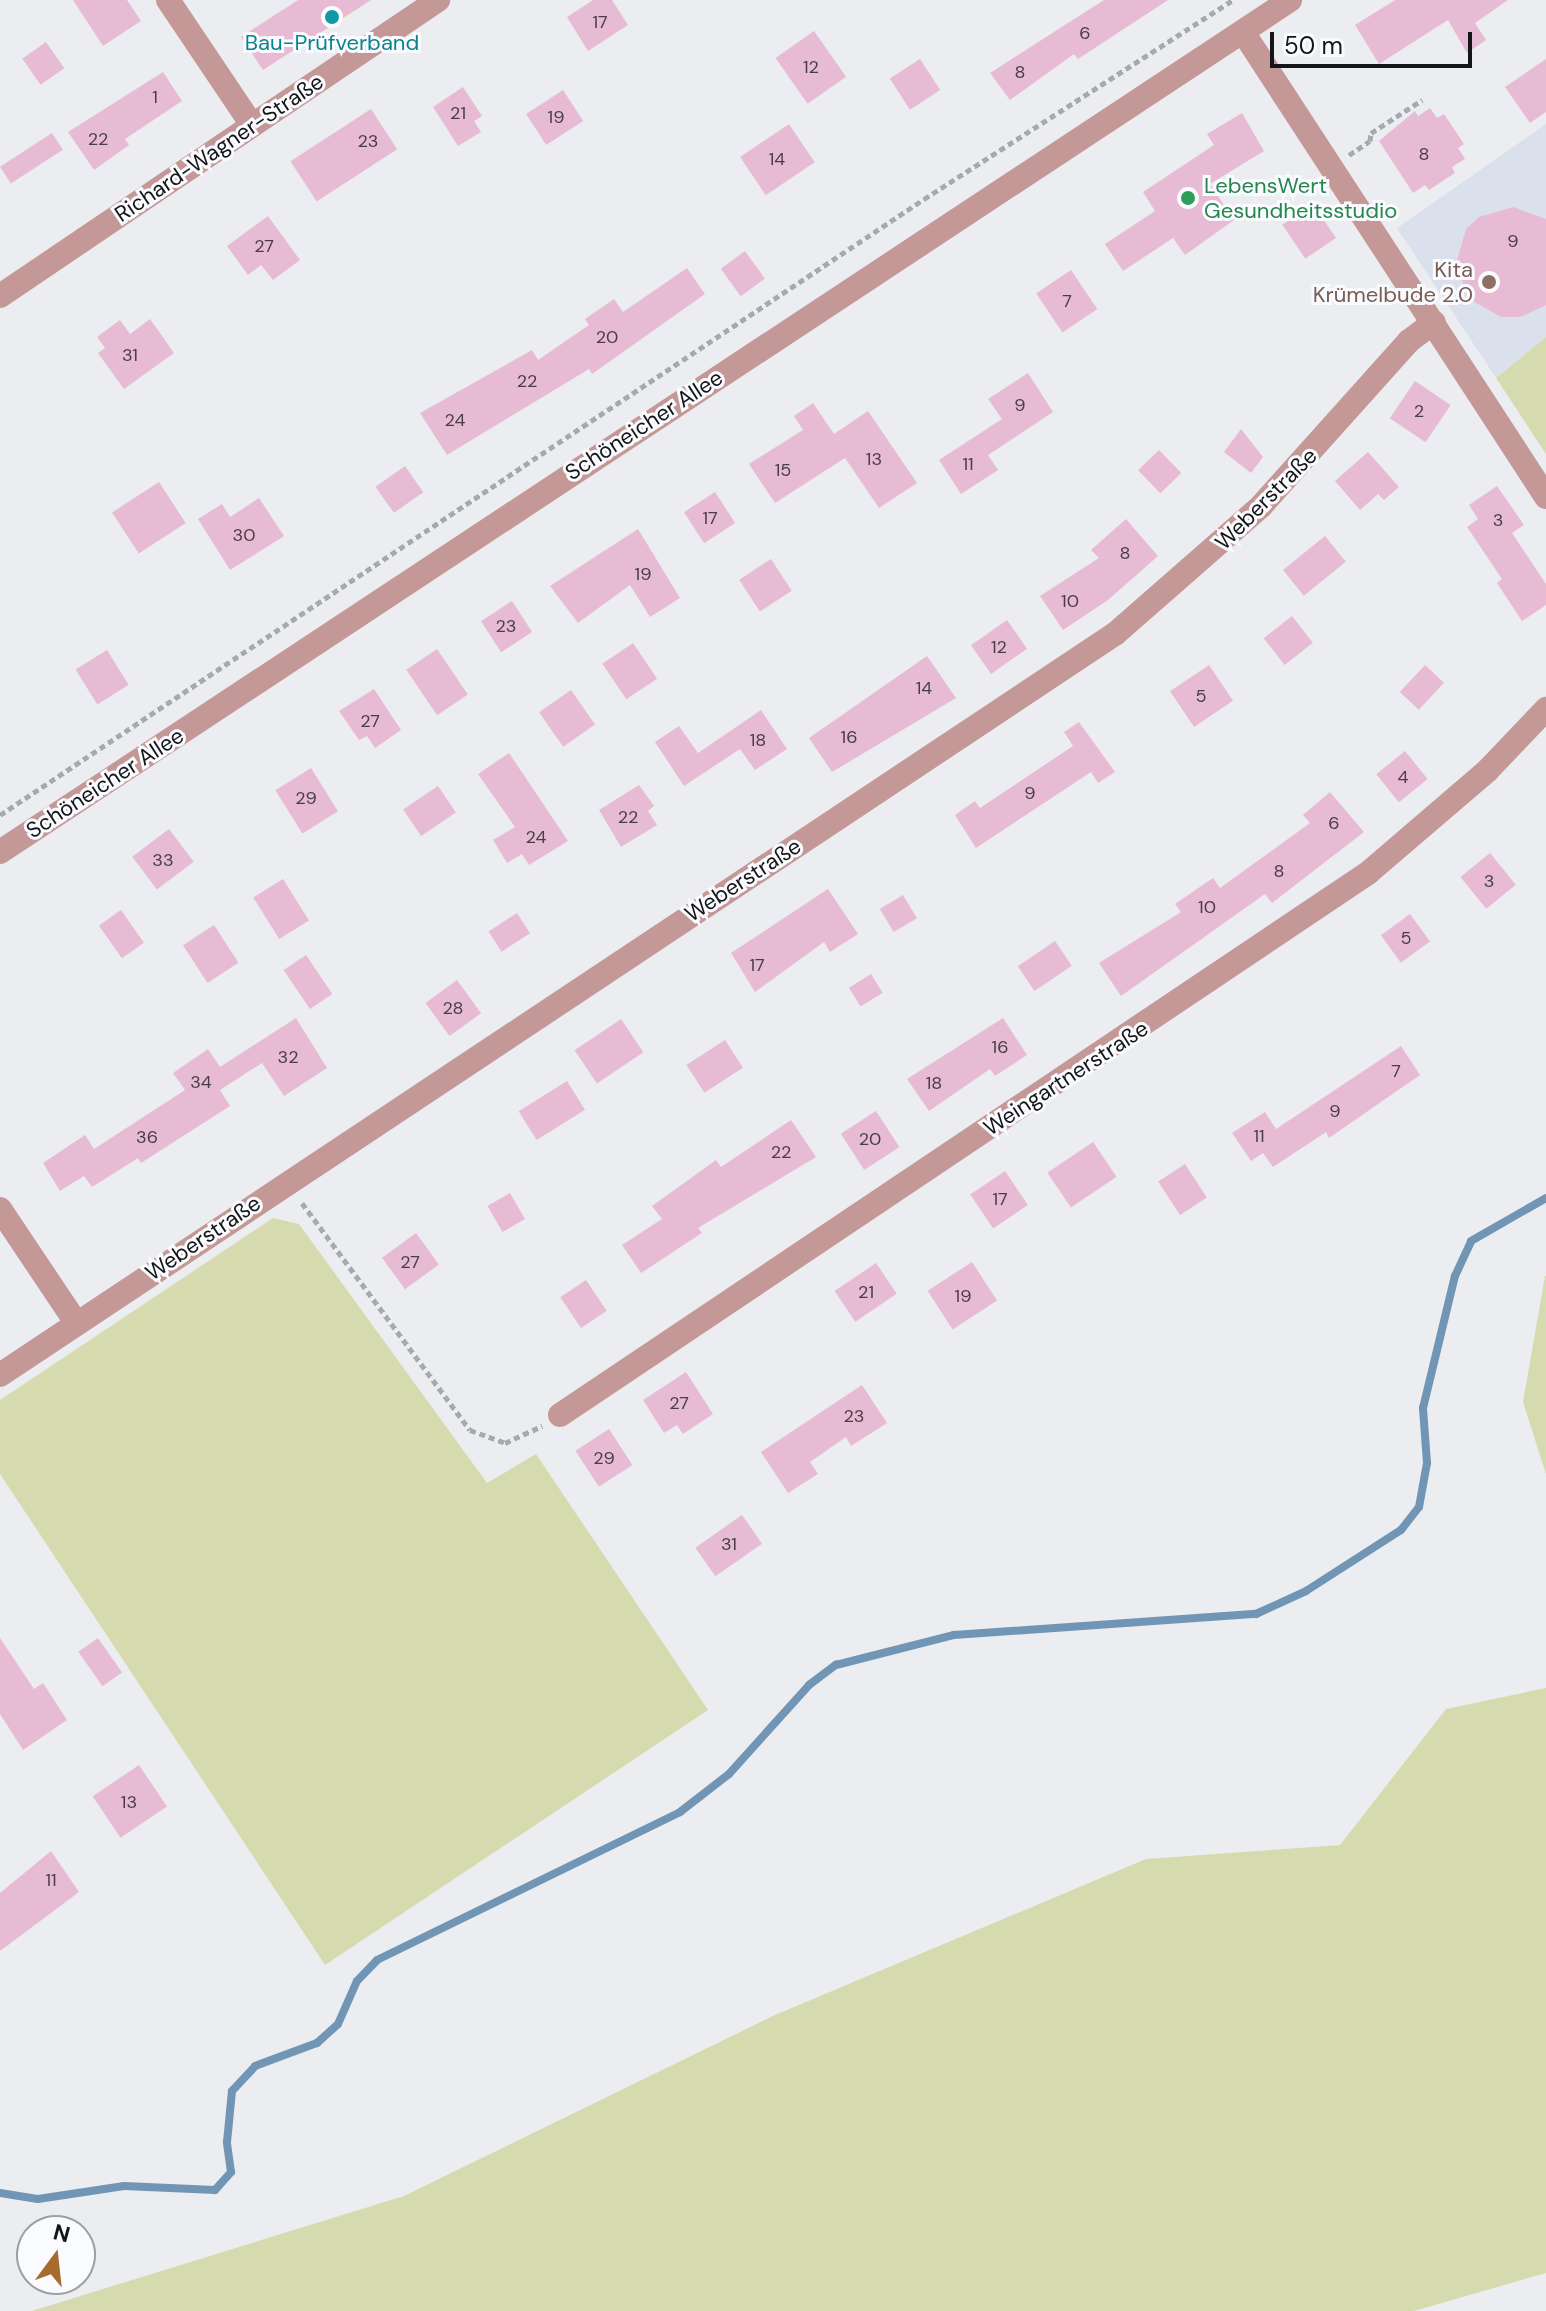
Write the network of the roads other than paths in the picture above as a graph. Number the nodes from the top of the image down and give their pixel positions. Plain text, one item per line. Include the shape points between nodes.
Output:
1 (168, 0) edge
2 (438, 0) edge
3 (1290, 0) edge
4 (1243, 32) junction
5 (252, 125) junction
6 (0, 296) edge
7 (1434, 322) junction
8 (1546, 497) edge
9 (1546, 709) edge
10 (0, 852) edge
11 (0, 1209) edge
12 (77, 1324) junction
13 (0, 1375) edge
14 (560, 1415) road end

1 - 5 street
2 - 5 street, Richard-Wagner-Straße
3 - 4 street, Schöneicher Allee
4 - 7 street
4 - 10 street, Schöneicher Allee
5 - 6 street, Richard-Wagner-Straße
7 - 8 street
7 - 12 street, Weberstraße via 1409,341 1261,506 1115,634
9 - 14 street, Weingartnerstraße via 1487,771 1368,873
11 - 12 street
12 - 13 street, Weberstraße

